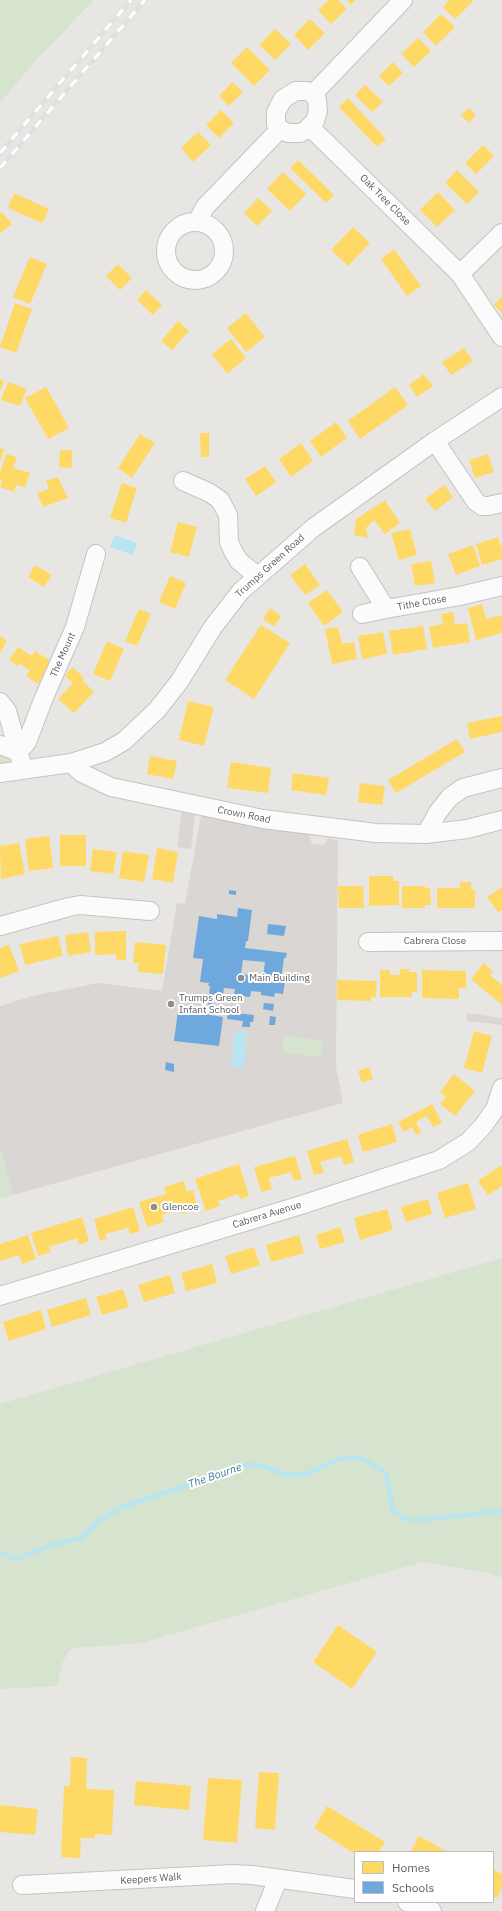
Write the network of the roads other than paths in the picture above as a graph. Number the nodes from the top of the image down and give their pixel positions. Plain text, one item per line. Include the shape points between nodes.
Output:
1 (403, 0) edge
2 (313, 94) junction
3 (310, 126) junction
4 (280, 129) junction
5 (197, 222) dead end
6 (502, 233) edge
7 (460, 274) junction
8 (502, 338) edge
9 (502, 397) edge
10 (435, 441) junction
11 (183, 481) dead end
12 (502, 503) edge
13 (96, 554) dead end
14 (360, 567) dead end
15 (257, 576) junction
16 (502, 586) edge
17 (386, 609) junction
18 (362, 614) dead end
19 (0, 702) edge
20 (0, 745) edge
21 (18, 750) junction
22 (71, 763) junction
23 (25, 770) junction
24 (0, 773) edge
25 (502, 778) edge
26 (502, 820) edge
27 (426, 834) junction
28 (150, 911) dead end
29 (0, 926) edge
30 (502, 941) edge
31 (368, 942) dead end
32 (502, 1088) edge
33 (0, 1296) edge
34 (278, 1879) junction
35 (22, 1885) dead end
36 (354, 1889) edge
37 (410, 1903) edge
38 (265, 1911) edge
39 (432, 1911) edge

1 - 2 street
2 - 3 street via 318,100 318,111
2 - 4 street via 296,91 283,99 278,105 275,118
3 - 4 street via 295,134
3 - 7 street, Oak Tree Close
4 - 5 street via 205,207
6 - 7 street
7 - 8 street, Oak Tree Close
9 - 10 street, Trumps Green Road
10 - 12 street via 476,502 482,506
10 - 15 street, Trumps Green Road via 313,528
11 - 15 street via 220,500 228,515 229,542 239,561
13 - 21 street, The Mount via 75,627 27,742
14 - 17 street, Tithe Close
15 - 22 street, Trumps Green Road via 225,609 178,682 152,715 124,741 105,752
16 - 17 street, Tithe Close
17 - 18 street
19 - 21 street via 7,711
20 - 21 street via 9,750
21 - 23 street
22 - 23 street, Trumps Green Road
22 - 27 street, Crown Road via 82,773 111,787 263,819 376,833
23 - 24 street, Trumps Green Road
25 - 27 street via 463,788 450,797
26 - 27 street, Crown Road via 467,829
28 - 29 street via 80,905
30 - 31 street, Cabrera Close
32 - 33 street, Cabrera Avenue via 495,1109 482,1126 468,1142 439,1160 298,1206
34 - 35 street, Keepers Walk via 233,1874
34 - 36 street, Keepers Walk
34 - 38 street
37 - 39 street

